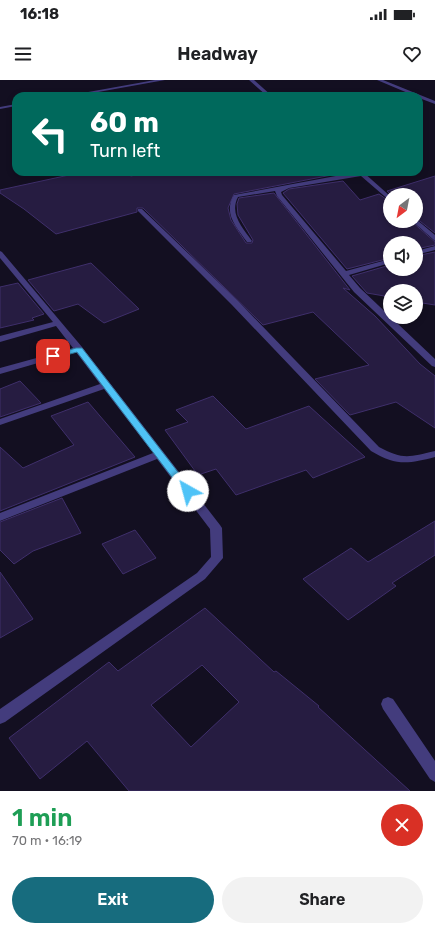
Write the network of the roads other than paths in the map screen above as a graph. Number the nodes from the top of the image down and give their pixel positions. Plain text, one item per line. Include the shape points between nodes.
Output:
1 (163, 80) edge
2 (251, 80) edge
3 (379, 80) edge
4 (92, 92) edge
5 (265, 92) edge
6 (409, 92) edge
7 (423, 98) edge
8 (429, 100) junction
9 (423, 101) edge
10 (435, 103) edge
11 (12, 106) edge
12 (0, 108) edge
13 (344, 176) edge
14 (364, 176) edge
15 (281, 188) junction
16 (383, 193) edge
17 (140, 210) dead end
18 (423, 228) edge
19 (435, 239) edge
20 (249, 241) dead end
21 (435, 248) edge
22 (423, 251) edge
23 (0, 253) edge
24 (383, 263) edge
25 (344, 274) junction
26 (58, 323) junction
27 (0, 339) edge
28 (79, 349) junction
29 (435, 364) edge
30 (0, 371) edge
31 (107, 385) junction
32 (0, 422) edge
33 (160, 454) junction
34 (435, 454) edge
35 (0, 516) edge
36 (388, 704) dead end
37 (0, 718) edge
38 (435, 774) edge

1 - 4 street
2 - 5 street
3 - 6 street
7 - 8 street
8 - 9 street
8 - 10 street
11 - 12 street
13 - 15 street
14 - 16 street
15 - 20 street via 236,196 232,202 231,209 235,220
15 - 25 street via 278,191 279,195
17 - 34 street via 235,303 375,449 392,459 408,461
18 - 19 street
21 - 22 street
23 - 26 street
24 - 25 street
25 - 29 street
26 - 27 street
26 - 28 street
28 - 30 street
28 - 31 street
31 - 32 street
31 - 33 street
33 - 35 street
33 - 37 street via 216,528 217,558 201,576
36 - 38 street

